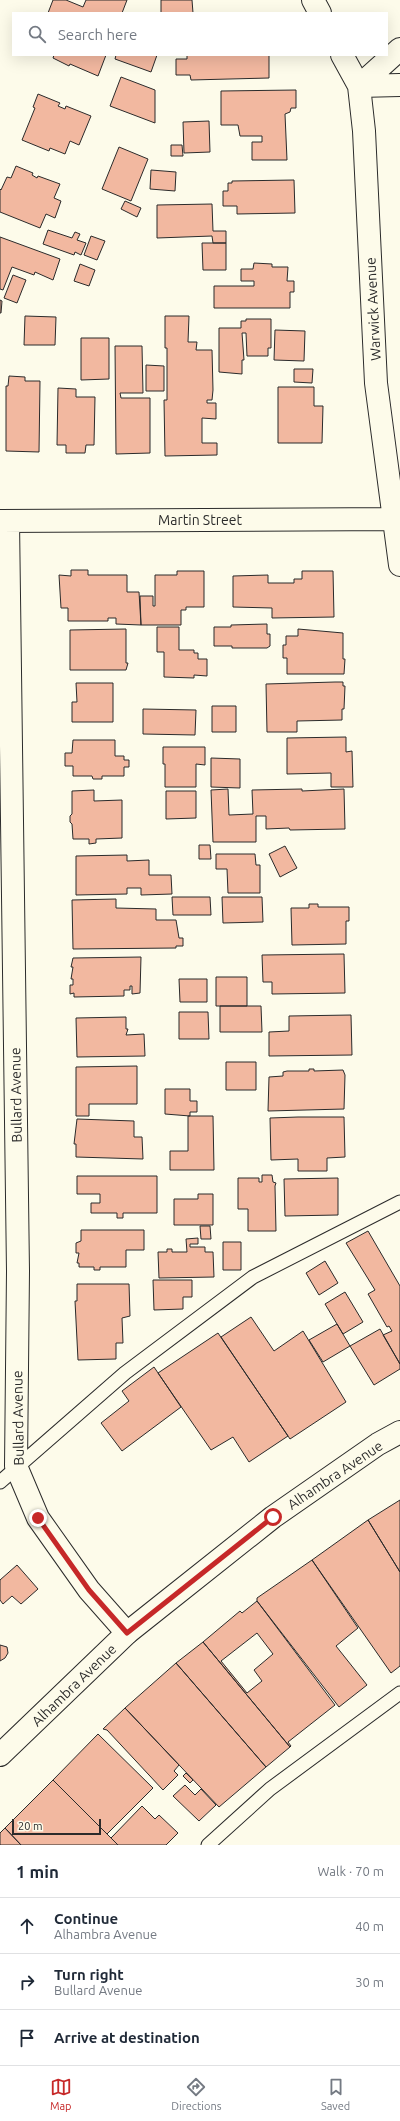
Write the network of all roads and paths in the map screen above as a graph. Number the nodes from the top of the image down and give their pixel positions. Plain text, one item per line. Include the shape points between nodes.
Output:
1 (313, 0) edge
2 (319, 12) edge
3 (400, 49) edge
4 (343, 56) edge
5 (400, 85) edge
6 (359, 86) junction
7 (398, 519) edge
8 (4, 521) edge
9 (400, 566) edge
10 (400, 1202) edge
11 (9, 1271) edge
12 (400, 1432) edge
13 (16, 1466) junction
14 (0, 1482) edge
15 (127, 1633) junction
16 (400, 1693) edge
17 (0, 1756) edge
18 (208, 1845) edge

1 - 2 street
3 - 6 street
4 - 6 street, Warwick Avenue
5 - 6 street
6 - 7 street, Warwick Avenue via 364,131 376,383
7 - 8 street, Martin Street
7 - 9 street, Warwick Avenue
8 - 11 street, Bullard Avenue
10 - 13 lane via 253,1277 125,1373
11 - 13 street, Bullard Avenue
12 - 15 street, Alhambra Avenue via 378,1444 273,1517
13 - 14 lane
13 - 15 street, Bullard Avenue via 38,1518 89,1590
15 - 17 street, Alhambra Avenue
16 - 18 lane via 270,1789

